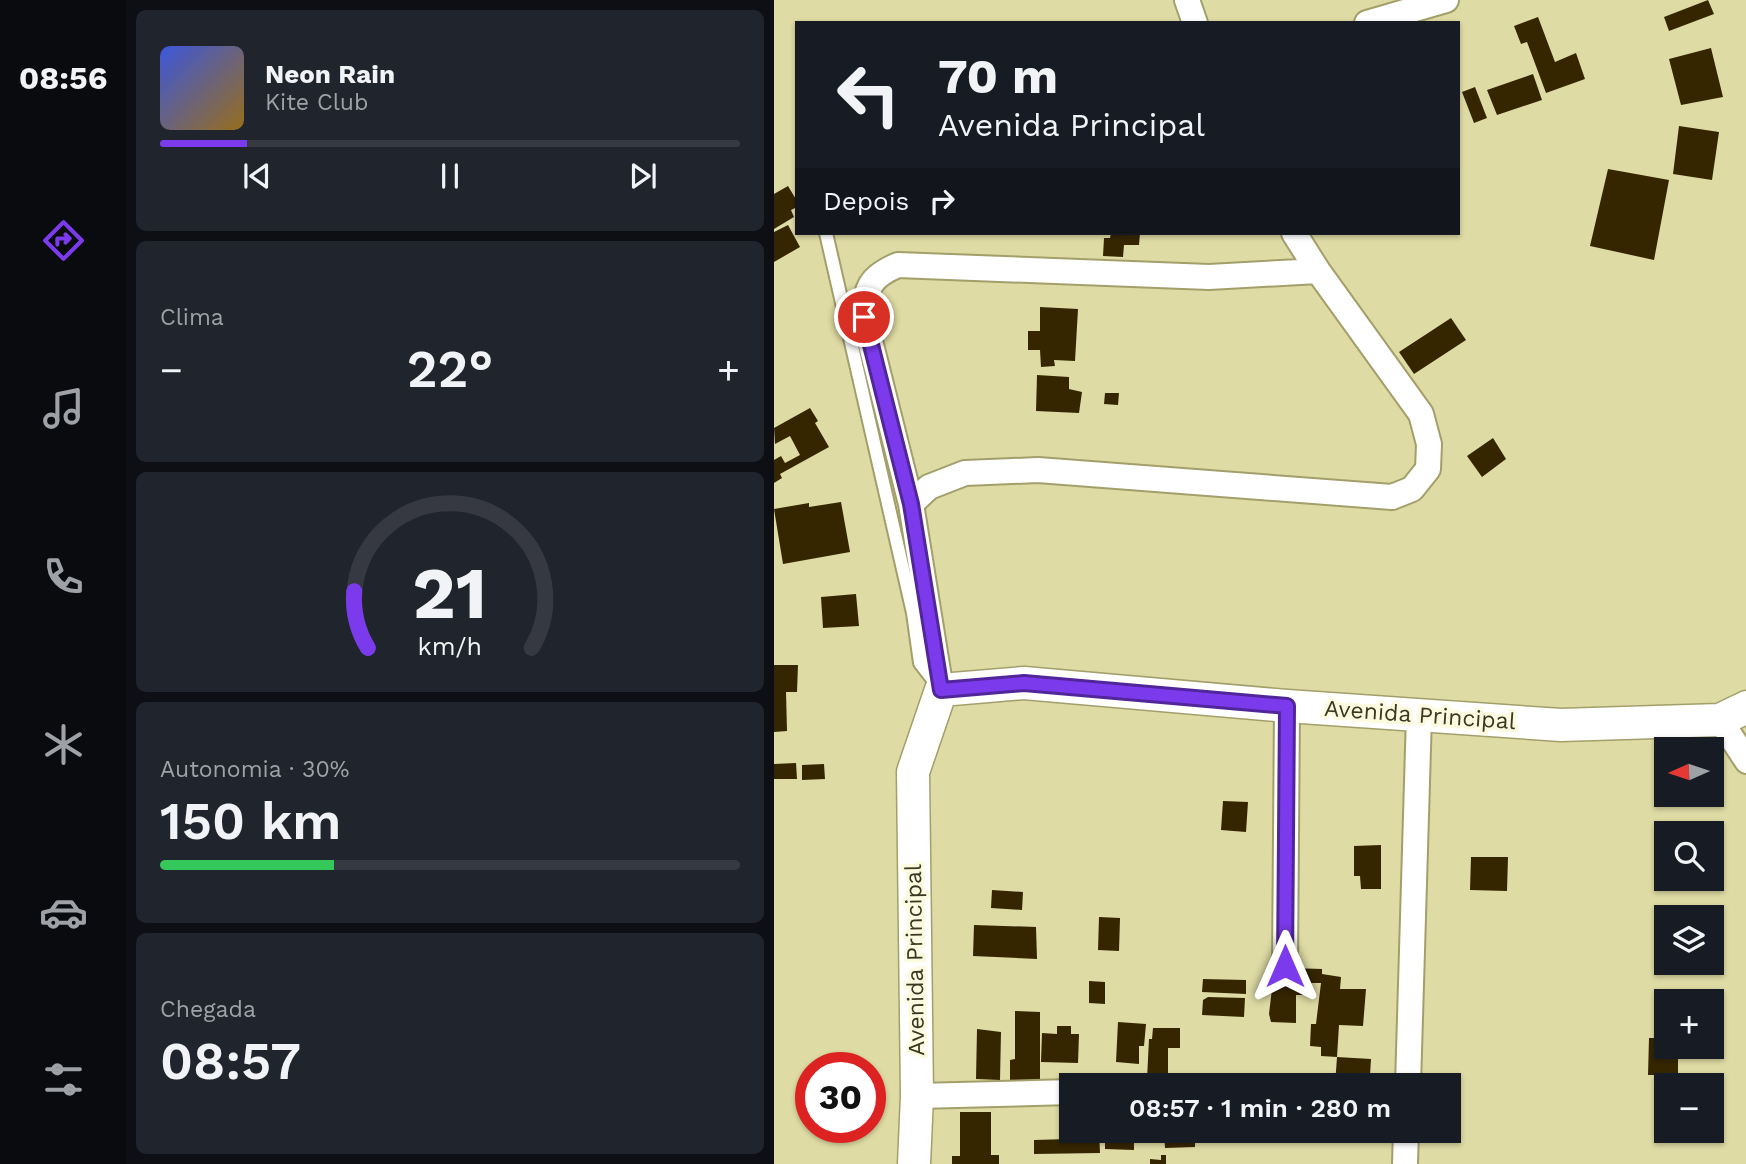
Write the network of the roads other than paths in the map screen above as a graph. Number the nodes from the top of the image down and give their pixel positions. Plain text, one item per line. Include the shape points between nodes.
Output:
1 (1187, 0) edge
2 (1446, 0) edge
3 (1194, 21) edge
4 (1374, 21) edge
5 (826, 235) edge
6 (1295, 235) edge
7 (1318, 271) junction
8 (911, 504) junction
9 (941, 690) junction
10 (1287, 706) junction
11 (1733, 714) edge
12 (1419, 715) junction
13 (1746, 761) edge
14 (1285, 966) dead end
15 (1408, 1073) edge
16 (1059, 1093) edge
17 (917, 1096) junction
18 (1406, 1143) edge
19 (914, 1164) edge
20 (1405, 1164) edge

1 - 3 street
2 - 4 street
5 - 9 lane via 913,613 920,663
6 - 7 street
7 - 8 street via 1209,277 898,265 878,273 866,295 864,317
7 - 8 street via 1421,414 1429,444 1428,469 1412,489 1392,497 1038,470 965,473 929,487
8 - 9 street
9 - 10 street, Avenida Principal via 1024,683
9 - 17 street, Avenida Principal via 913,772
10 - 12 street, Avenida Principal
10 - 14 street
11 - 12 street, Avenida Principal via 1561,724
11 - 13 street
12 - 15 street
16 - 17 street
17 - 19 street, Avenida Principal
18 - 20 street

